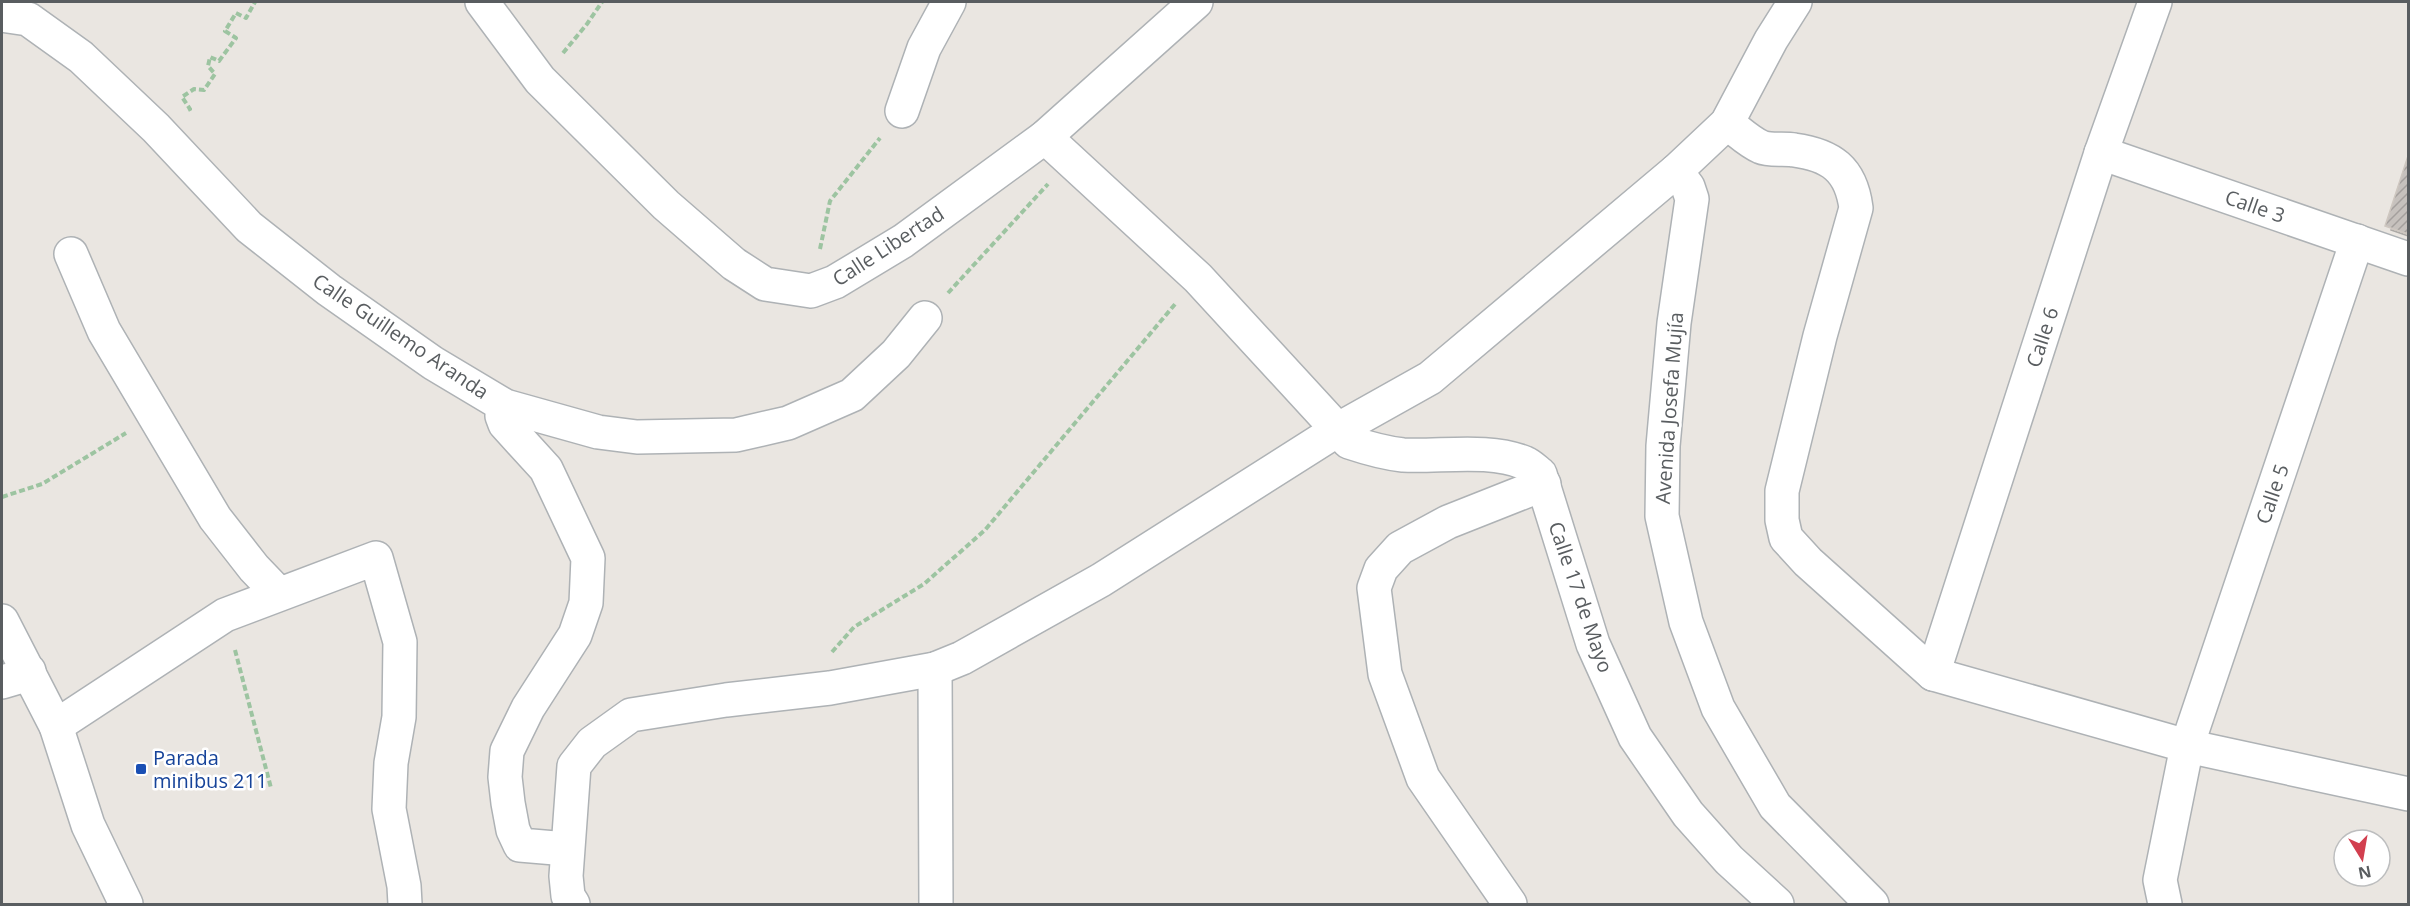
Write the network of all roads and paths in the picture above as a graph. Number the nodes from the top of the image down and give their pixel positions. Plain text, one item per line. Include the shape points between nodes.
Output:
1 (255, 2) edge
2 (482, 2) edge
3 (602, 2) edge
4 (950, 2) edge
5 (1196, 2) edge
6 (1795, 2) edge
7 (2155, 2) edge
8 (2, 15) edge
9 (540, 80) junction
10 (902, 111) joint
11 (1727, 123) junction
12 (156, 128) junction
13 (1045, 137) junction
14 (2101, 153) junction
15 (1070, 159) junction
16 (1676, 171) junction
17 (2356, 241) junction
18 (71, 254) dead end
19 (2409, 259) edge
20 (1198, 278) junction
21 (811, 291) junction
22 (925, 318) joint
23 (505, 406) junction
24 (156, 417) junction
25 (1339, 429) junction
26 (1544, 484) junction
27 (2, 497) edge
28 (279, 594) junction
29 (225, 615) junction
30 (2, 621) edge
31 (934, 669) junction
32 (1933, 674) junction
33 (15, 677) edge
34 (830, 688) junction
35 (56, 726) junction
36 (2187, 746) junction
37 (271, 788) dead end
38 (2409, 794) edge
39 (567, 849) junction
40 (2162, 892) edge
41 (126, 904) edge
42 (405, 904) edge
43 (573, 904) edge
44 (936, 904) edge
45 (1510, 904) edge
46 (1777, 904) edge
47 (1872, 904) edge

1 - 12 path via 246,18 236,13 225,31 236,38 219,61 210,57 208,66 215,74 204,90 194,89 182,97 190,109
2 - 9 street, Calle Libertad
3 - 9 path
4 - 10 street via 924,48
5 - 13 street, Calle Libertad
6 - 11 street
7 - 14 street, Calle 6
8 - 12 street, Calle Guillemo Aranda via 28,19 81,57
9 - 21 street, Calle Libertad via 666,204 734,264 765,284
10 - 21 path via 830,201
11 - 16 street
11 - 32 street via 1762,148 1794,150 1833,162 1854,189 1856,208 1782,491 1782,520 1786,538 1808,562
12 - 23 street, Calle Guillemo Aranda via 249,227 338,297 433,363
13 - 15 street
13 - 21 street, Calle Libertad via 903,241 835,282
14 - 17 street, Calle 3
14 - 32 street, Calle 6
15 - 20 street
15 - 22 path
16 - 25 street via 1430,378
16 - 47 street, Avenida Josefa Mujía via 1692,199 1674,323 1663,446 1662,516 1686,622 1718,708 1775,806
17 - 19 street, Calle 3
17 - 36 street, Calle 5
18 - 24 street via 104,331
20 - 25 street
20 - 34 path via 985,530 924,584 854,627 829,655
22 - 23 street, Calle Guillemo Aranda via 896,354 852,395 788,423 736,435 637,437 598,432
23 - 39 street via 505,424 546,470 588,558 586,603 575,634 528,708 507,751 505,777 513,830 520,845
24 - 27 path via 42,484
24 - 28 street via 215,518
25 - 26 street via 1349,442 1375,451 1405,455 1445,453 1525,463 1540,474
25 - 31 street via 1101,580 962,658
26 - 45 street via 1448,522 1400,548 1381,569 1374,588 1385,674 1423,778
26 - 46 street, Calle 17 de Mayo via 1593,644 1635,737 1688,814 1729,860
28 - 29 street
28 - 42 street via 376,558 400,642 399,717 389,809
29 - 35 street
29 - 37 path
30 - 33 street
31 - 34 street
31 - 44 street
32 - 36 street
33 - 35 street
34 - 39 street via 631,715 592,743 574,766
35 - 41 street via 88,825
36 - 38 street
36 - 40 street, Calle 5
39 - 43 street via 568,897

